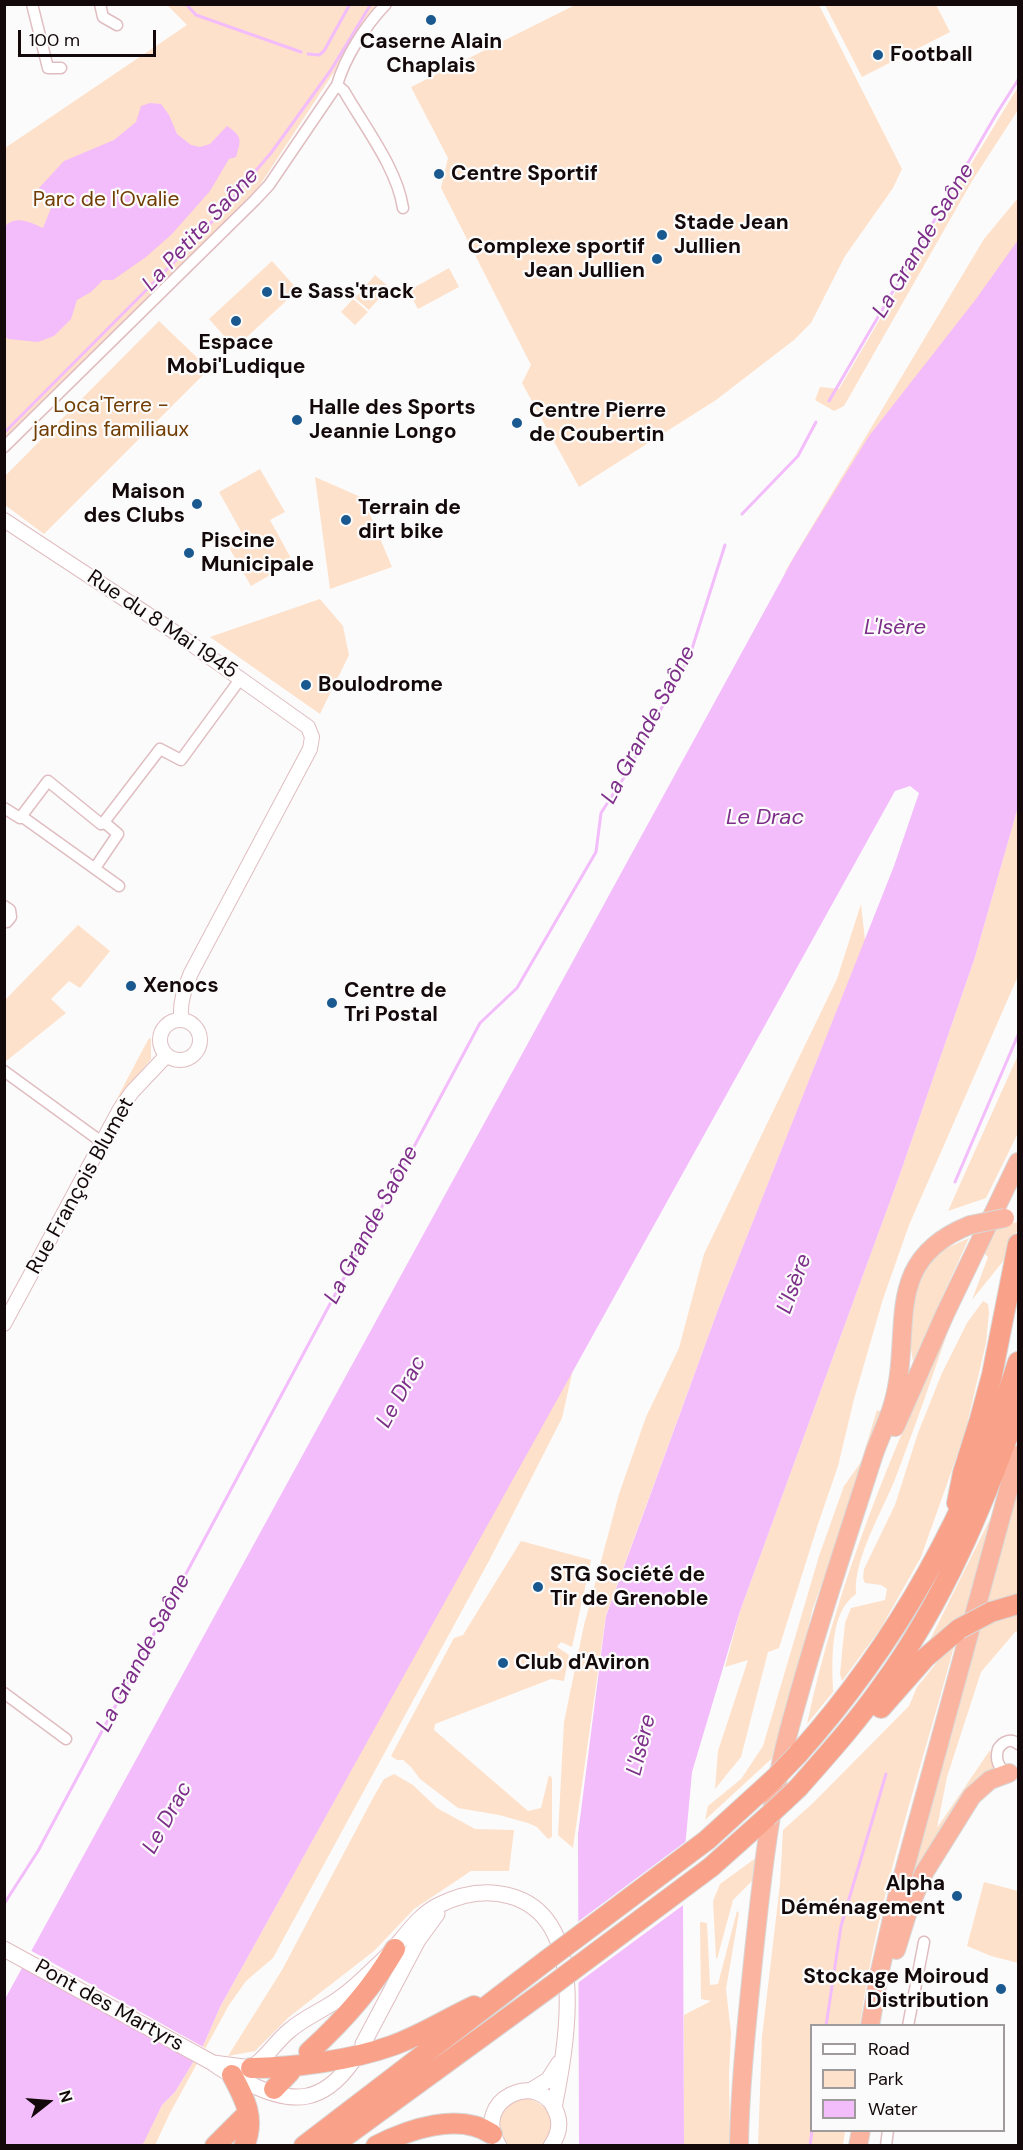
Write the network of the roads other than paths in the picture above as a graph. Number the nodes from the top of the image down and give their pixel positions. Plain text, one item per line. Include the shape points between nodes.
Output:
1 (32, 4) edge
2 (100, 4) edge
3 (386, 4) edge
4 (117, 25) dead end
5 (61, 68) dead end
6 (337, 85) junction
7 (352, 105) junction
8 (318, 114) junction
9 (403, 208) dead end
10 (4, 447) edge
11 (4, 520) edge
12 (241, 678) junction
13 (4, 808) edge
14 (20, 818) junction
15 (104, 822) junction
16 (95, 868) junction
17 (119, 886) dead end
18 (4, 906) edge
19 (4, 921) edge
20 (182, 1020) junction
21 (167, 1055) junction
22 (4, 1071) edge
23 (104, 1143) junction
24 (1018, 1162) edge
25 (1012, 1216) edge
26 (1018, 1244) edge
27 (4, 1324) edge
28 (1018, 1362) edge
29 (1018, 1408) edge
30 (1018, 1455) edge
31 (954, 1520) junction
32 (851, 1528) junction
33 (1018, 1604) edge
34 (6, 1697) edge
35 (66, 1739) dead end
36 (1018, 1744) edge
37 (1015, 1772) edge
38 (798, 1788) junction
39 (452, 1900) junction
40 (924, 1942) dead end
41 (4, 1949) edge
42 (394, 1949) junction
43 (506, 1990) junction
44 (870, 2024) edge
45 (879, 2024) edge
46 (908, 2024) edge
47 (363, 2044) dead end
48 (309, 2052) dead end
49 (563, 2052) junction
50 (352, 2062) dead end
51 (213, 2063) junction
52 (251, 2068) junction
53 (290, 2072) dead end
54 (232, 2075) junction
55 (530, 2091) junction
56 (266, 2097) dead end
57 (554, 2108) junction
58 (243, 2118) dead end
59 (496, 2140) edge
60 (215, 2145) edge
61 (244, 2145) edge
62 (303, 2145) edge
63 (332, 2145) edge
64 (376, 2145) edge
65 (552, 2145) edge
66 (739, 2145) edge

1 - 5 street via 48,68
2 - 4 street via 103,17
3 - 6 street via 369,25
6 - 7 street
6 - 8 street
7 - 8 street via 333,101
7 - 9 street via 398,185
8 - 10 street via 255,200
11 - 12 street, Rue du 8 Mai 1945
12 - 15 street via 181,760 160,749
12 - 20 street, Rue du 8 Mai 1945 via 308,726 312,737 310,749 191,974 180,1013
13 - 14 street
14 - 15 street via 48,781 101,824
14 - 16 street
15 - 16 street via 118,834
16 - 17 street
18 - 19 street via 11,917
20 - 21 street via 163,1031 161,1044
20 - 21 street via 197,1029 200,1046 187,1059
21 - 23 street, Rue François Blumet via 132,1092
22 - 23 street
23 - 27 street, Rue François Blumet
24 - 32 highway via 945,1314
25 - 32 highway, bridge via 953,1232 923,1255 911,1277 893,1403
26 - 31 highway via 992,1375 963,1473
28 - 31 highway via 973,1487
29 - 38 highway via 960,1557 927,1616 865,1710
30 - 44 highway via 897,1897
31 - 43 highway, bridge via 887,1640 834,1714 798,1754 707,1840
32 - 66 highway via 817,1630 788,1737 764,1856 740,2095
33 - 38 highway, bridge via 991,1612 959,1629 925,1658 840,1758
34 - 35 street
36 - 37 street via 1008,1741 998,1749 999,1766
37 - 45 highway via 977,1789 924,1873 892,1964
38 - 63 highway, bridge via 711,1868
39 - 42 main road via 426,1913
39 - 47 main road via 430,1921 418,1940
39 - 49 main road via 479,1893 519,1898 537,1910 550,1926 565,1966
40 - 46 street
41 - 51 main road, Pont des Martyrs
42 - 48 highway via 339,2024
42 - 52 main road via 341,1998 288,2031
43 - 52 highway via 406,2039 368,2053 284,2067
43 - 62 highway
49 - 55 main road via 548,2080
49 - 57 main road
50 - 54 main road, Pont des Martyrs via 344,2074 318,2094 298,2098 279,2096
51 - 52 main road
51 - 54 main road, Pont des Martyrs
53 - 56 highway
54 - 61 highway via 250,2117
55 - 57 main road via 540,2094
55 - 59 main road via 508,2095 500,2102 491,2122
57 - 65 main road via 559,2126
58 - 60 highway
59 - 64 highway via 476,2125 468,2124 433,2126

